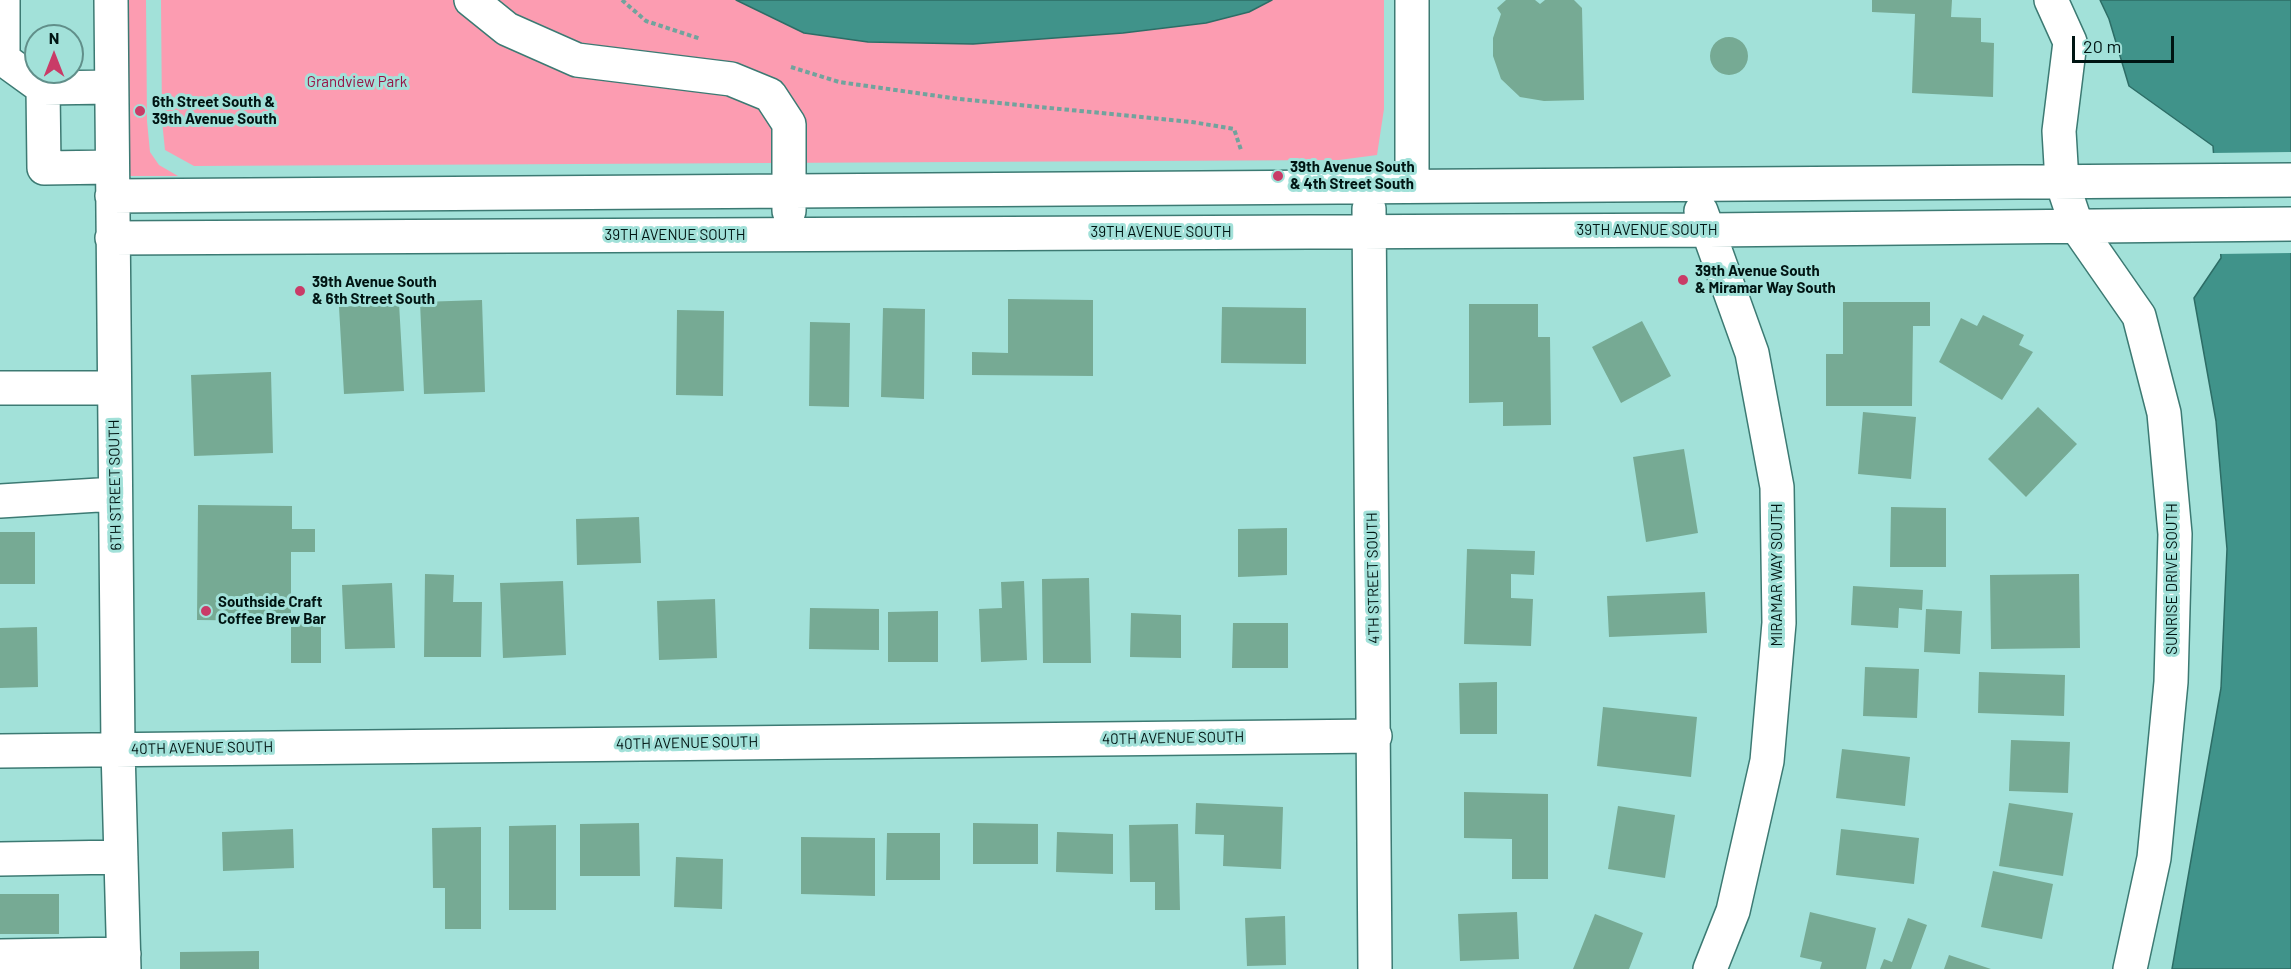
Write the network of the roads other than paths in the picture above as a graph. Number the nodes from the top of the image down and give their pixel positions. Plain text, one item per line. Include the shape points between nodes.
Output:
1 (3, 0) edge
2 (111, 0) edge
3 (471, 0) edge
4 (1412, 0) edge
5 (2050, 0) edge
6 (2, 59) edge
7 (111, 87) junction
8 (44, 88) junction
9 (2291, 180) edge
10 (112, 181) junction
11 (2062, 182) junction
12 (1368, 186) junction
13 (1412, 186) junction
14 (1691, 186) junction
15 (789, 191) junction
16 (2291, 224) edge
17 (2077, 227) junction
18 (1709, 230) junction
19 (1369, 231) junction
20 (789, 234) junction
21 (112, 238) junction
22 (0, 388) edge
23 (114, 388) junction
24 (115, 495) junction
25 (0, 501) edge
26 (1375, 736) junction
27 (118, 749) junction
28 (0, 751) edge
29 (121, 857) junction
30 (0, 859) edge
31 (0, 956) edge
32 (124, 961) edge
33 (1375, 969) edge
34 (1710, 969) edge
35 (2130, 969) edge

1 - 6 street
2 - 7 street, 6TH STREET SOUTH
3 - 15 street via 507,29 577,60 731,79 770,94 789,124
4 - 13 street
5 - 11 street, SUNRISE DRIVE SOUTH via 2070,42 2059,130
6 - 8 street
7 - 8 street
7 - 10 street, 6TH STREET SOUTH
8 - 10 street via 44,168
9 - 11 street
10 - 15 street
10 - 21 street, 6TH STREET SOUTH
11 - 14 street
11 - 17 street, SUNRISE DRIVE SOUTH
12 - 13 street
12 - 15 street
12 - 19 street, 4TH STREET SOUTH
13 - 14 street
14 - 18 street, MIRAMAR WAY SOUTH
15 - 20 street
16 - 17 street, 39TH AVENUE SOUTH
17 - 18 street, 39TH AVENUE SOUTH
17 - 35 street, SUNRISE DRIVE SOUTH via 2139,316 2164,413 2175,534 2171,682 2154,858
18 - 19 street, 39TH AVENUE SOUTH
18 - 34 street, MIRAMAR WAY SOUTH via 1752,353 1775,476 1779,611 1767,761 1733,911
19 - 20 street, 39TH AVENUE SOUTH
19 - 26 street, 4TH STREET SOUTH
20 - 21 street, 39TH AVENUE SOUTH
21 - 23 street, 6TH STREET SOUTH
22 - 23 street
23 - 24 street, 6TH STREET SOUTH
24 - 25 street
24 - 27 street, 6TH STREET SOUTH
26 - 27 street, 40TH AVENUE SOUTH
26 - 33 street, 4TH STREET SOUTH
27 - 28 street, 40TH AVENUE SOUTH
27 - 29 street, 6TH STREET SOUTH
29 - 30 street
29 - 32 street, 6TH STREET SOUTH
31 - 32 street

